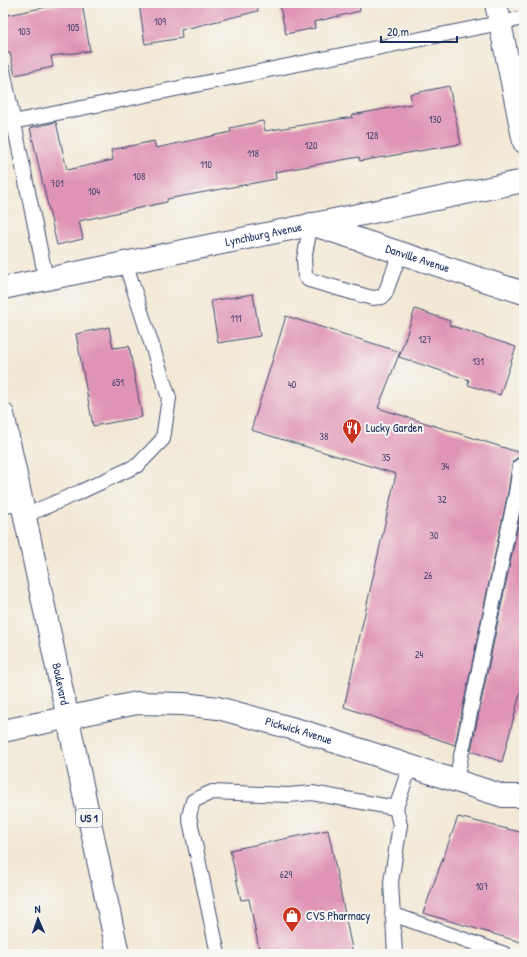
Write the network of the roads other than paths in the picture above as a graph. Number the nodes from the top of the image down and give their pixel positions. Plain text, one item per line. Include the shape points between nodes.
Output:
1 (498, 13) edge
2 (524, 18) edge
3 (3, 70) edge
4 (8, 123) edge
5 (524, 142) edge
6 (524, 181) edge
7 (311, 224) junction
8 (400, 253) junction
9 (125, 262) junction
10 (46, 279) junction
11 (3, 288) edge
12 (524, 294) edge
13 (3, 414) edge
14 (521, 474) edge
15 (16, 506) edge
16 (68, 718) junction
17 (3, 731) edge
18 (410, 766) junction
19 (456, 780) junction
20 (524, 796) edge
21 (396, 808) junction
22 (392, 914) junction
23 (118, 954) edge
24 (218, 954) edge
25 (395, 954) edge
26 (504, 954) edge

1 - 2 lane
1 - 4 lane
1 - 5 street
3 - 4 lane
4 - 10 lane
6 - 7 street, Lynchburg Avenue
7 - 8 street, Danville Avenue
7 - 8 lane via 304,259 305,276 308,280 372,298 382,297
7 - 9 street, Lynchburg Avenue
8 - 12 street, Danville Avenue
9 - 10 street, Lynchburg Avenue
9 - 15 lane via 169,398 163,439 138,465 80,492
10 - 11 street, Lynchburg Avenue
13 - 15 street, Boulevard / US 1
14 - 19 lane
15 - 16 street, Boulevard / US 1
16 - 17 street, Pickwick Avenue
16 - 18 street, Pickwick Avenue via 137,703 218,708 302,731
16 - 23 street, Boulevard / US 1
18 - 19 street, Pickwick Avenue
18 - 21 lane
19 - 20 street, Pickwick Avenue via 503,796
21 - 22 lane via 400,825 391,882
21 - 24 lane via 312,793 289,795 212,792 194,801 189,816
22 - 25 lane
22 - 26 lane

